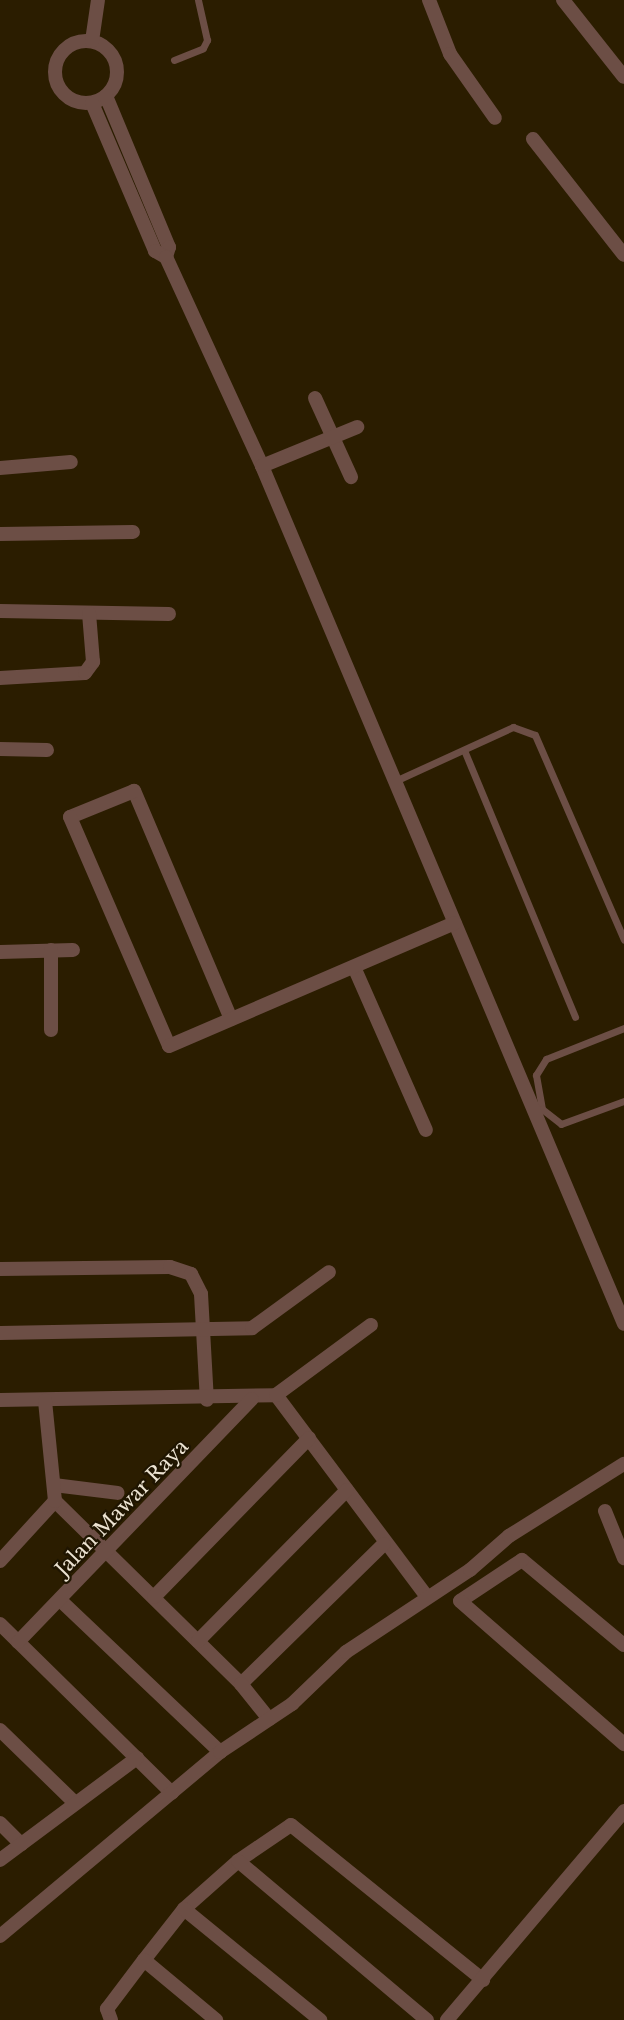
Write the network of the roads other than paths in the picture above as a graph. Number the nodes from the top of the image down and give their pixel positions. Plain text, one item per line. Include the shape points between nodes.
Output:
1 (98, 0) edge
2 (198, 0) edge
3 (429, 0) edge
4 (563, 0) edge
5 (92, 41) junction
6 (174, 60) dead end
7 (624, 77) edge
8 (106, 96) junction
9 (92, 103) junction
10 (495, 118) dead end
11 (533, 139) dead end
12 (624, 255) edge
13 (166, 257) junction
14 (315, 398) dead end
15 (357, 427) dead end
16 (333, 437) junction
17 (71, 462) dead end
18 (262, 466) junction
19 (0, 468) edge
20 (351, 477) dead end
21 (133, 532) dead end
22 (0, 534) edge
23 (0, 611) edge
24 (89, 612) junction
25 (169, 614) dead end
26 (0, 678) edge
27 (0, 749) edge
28 (47, 750) dead end
29 (464, 750) junction
30 (395, 781) junction
31 (455, 923) junction
32 (624, 940) edge
33 (51, 950) junction
34 (73, 950) dead end
35 (0, 952) edge
36 (354, 967) junction
37 (575, 1017) dead end
38 (231, 1019) junction
39 (624, 1028) edge
40 (51, 1030) dead end
41 (624, 1101) edge
42 (538, 1112) junction
43 (426, 1130) dead end
44 (0, 1269) edge
45 (329, 1272) dead end
46 (624, 1323) edge
47 (372, 1325) dead end
48 (205, 1332) junction
49 (0, 1333) edge
50 (276, 1395) junction
51 (252, 1399) junction
52 (45, 1400) junction
53 (207, 1400) junction
54 (0, 1401) edge
55 (309, 1438) junction
56 (624, 1464) edge
57 (54, 1485) junction
58 (347, 1490) junction
59 (118, 1493) dead end
60 (55, 1501) junction
61 (605, 1511) dead end
62 (384, 1544) junction
63 (107, 1552) junction
64 (624, 1558) edge
65 (0, 1560) edge
66 (154, 1597) junction
67 (427, 1597) junction
68 (60, 1600) junction
69 (0, 1624) edge
70 (198, 1641) junction
71 (18, 1642) junction
72 (624, 1645) edge
73 (241, 1684) junction
74 (269, 1719) junction
75 (0, 1730) edge
76 (624, 1744) edge
77 (220, 1752) junction
78 (137, 1758) junction
79 (172, 1793) junction
80 (73, 1801) junction
81 (624, 1811) edge
82 (0, 1823) edge
83 (21, 1844) junction
84 (0, 1860) edge
85 (238, 1861) junction
86 (184, 1909) junction
87 (0, 1936) edge
88 (144, 1960) junction
89 (483, 1980) junction
90 (111, 2020) edge
91 (216, 2020) edge
92 (320, 2020) edge
93 (427, 2020) edge
94 (447, 2020) edge

1 - 5 street
2 - 6 lane via 207,40 203,48
3 - 10 street via 450,54
4 - 7 street
5 - 8 street via 108,49 118,69
5 - 9 street via 65,48 55,69 70,99
8 - 9 street
8 - 13 street via 169,247
9 - 13 street via 155,251
11 - 12 street
13 - 18 street
14 - 16 street
15 - 16 street
16 - 18 street
16 - 20 street
17 - 19 street
18 - 30 street
21 - 22 street
23 - 24 street
24 - 25 street
24 - 26 street via 93,662 85,673
27 - 28 street
29 - 30 lane
29 - 32 lane via 513,727 535,735
29 - 37 lane
30 - 31 street
31 - 36 street
31 - 42 street
33 - 34 street
33 - 35 street
33 - 40 street
36 - 38 street
36 - 43 street
38 - 38 street via 169,1046 70,817 134,791
39 - 42 lane via 546,1059 536,1076
41 - 42 lane via 570,1123
42 - 46 street
44 - 48 street via 170,1267 198,1281
45 - 48 street via 252,1328
47 - 50 street
48 - 49 street
48 - 53 street
50 - 51 street
50 - 55 street
51 - 53 street
51 - 63 street, Jalan Mawar Raya
52 - 53 street
52 - 54 street
52 - 57 street
55 - 58 street
55 - 66 street
56 - 67 street via 509,1536
57 - 59 street
57 - 60 street
58 - 62 street
58 - 70 street
60 - 63 street
60 - 65 street
61 - 64 street
62 - 67 street
62 - 73 street
63 - 66 street
63 - 68 street, Jalan Mawar Raya
66 - 70 street
67 - 74 street via 346,1652
68 - 71 street, Jalan Mawar Raya
68 - 77 street
69 - 71 street
70 - 73 street
71 - 78 street
72 - 76 street via 522,1560 460,1601
73 - 74 street
74 - 77 street
75 - 80 street
77 - 79 street
78 - 79 street
78 - 80 street
79 - 87 street
80 - 83 street
81 - 89 street
82 - 83 street
83 - 84 street
85 - 86 street
85 - 89 street via 291,1825
85 - 93 street
86 - 88 street
86 - 92 street
88 - 90 street via 107,2009
88 - 91 street
89 - 94 street

